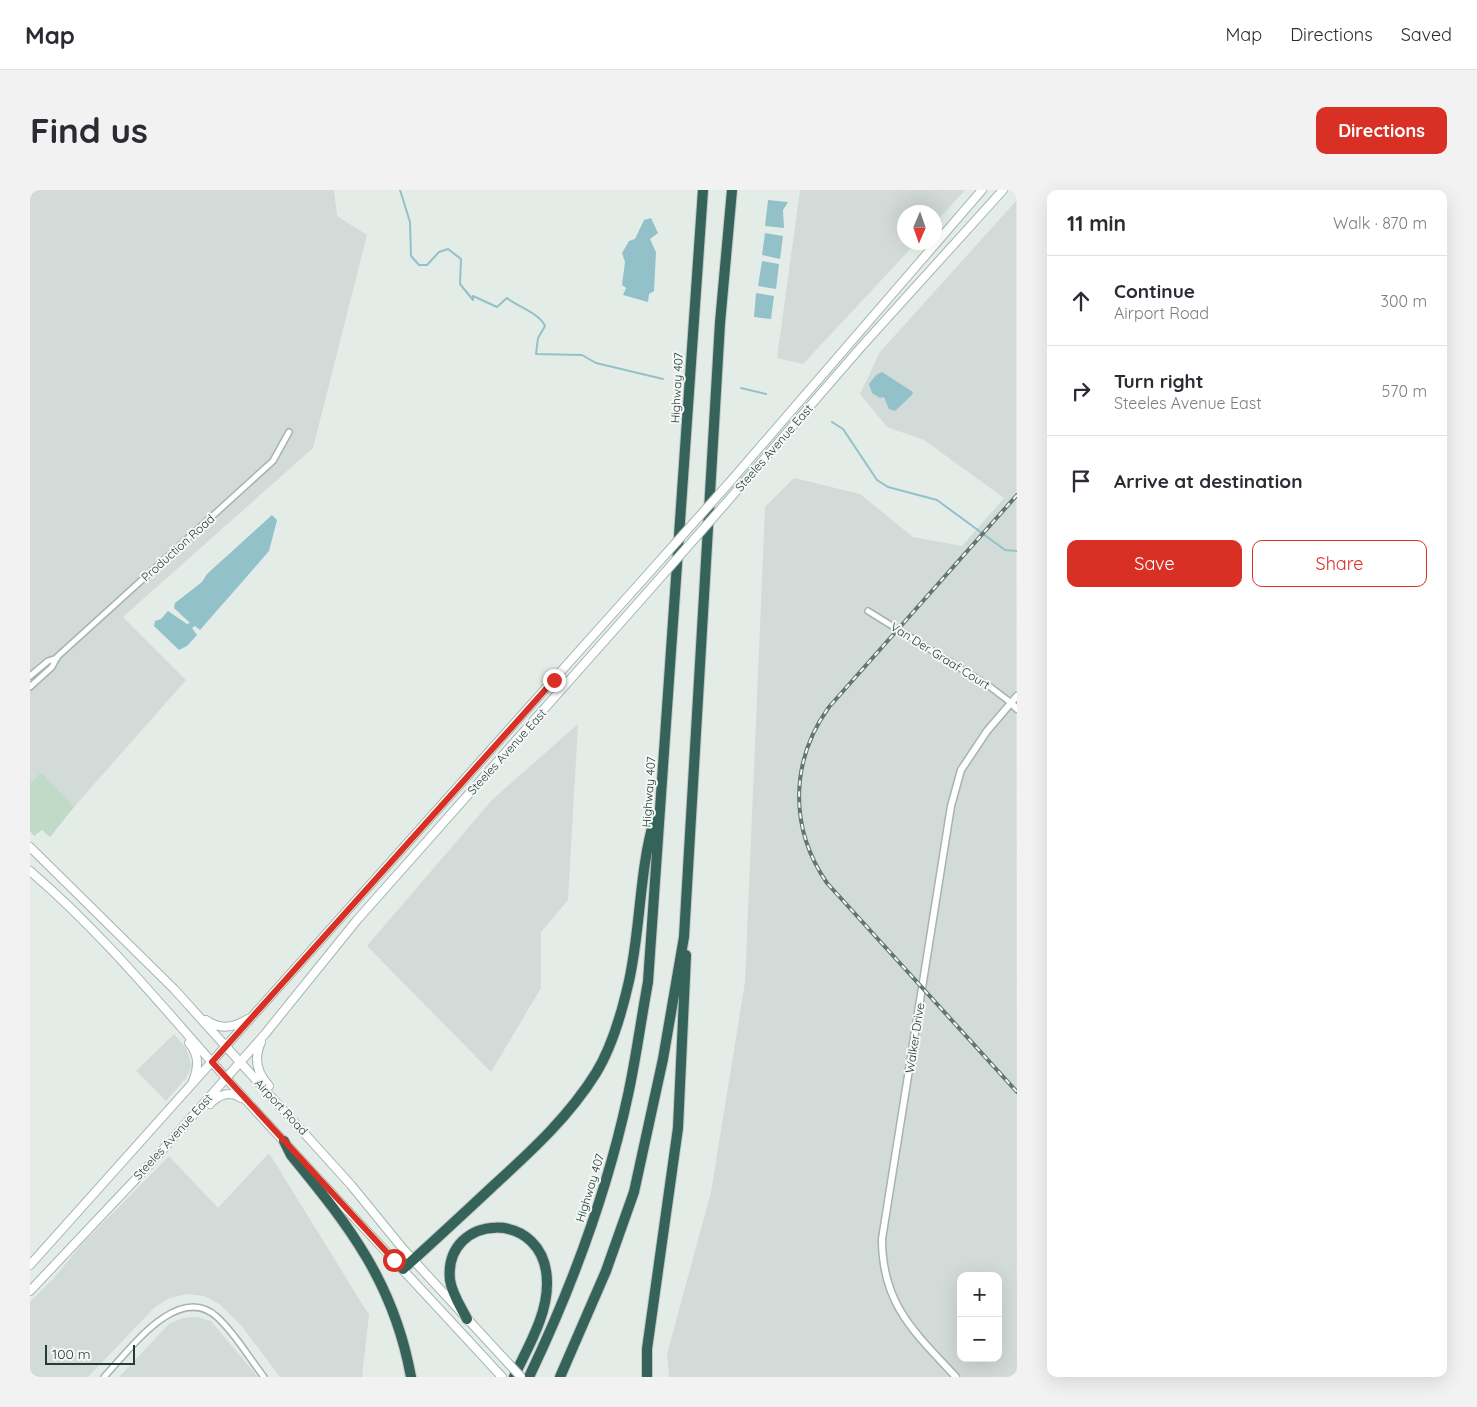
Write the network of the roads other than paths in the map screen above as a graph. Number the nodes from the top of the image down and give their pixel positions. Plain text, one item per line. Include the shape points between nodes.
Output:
1 (703, 190) edge
2 (732, 190) edge
3 (982, 190) edge
4 (1003, 190) edge
5 (289, 432) dead end
6 (868, 611) dead end
7 (58, 657) junction
8 (30, 676) edge
9 (30, 687) edge
10 (1017, 696) edge
11 (1010, 702) junction
12 (1017, 709) edge
13 (660, 802) junction
14 (30, 847) edge
15 (30, 871) edge
16 (684, 937) junction
17 (195, 1012) junction
18 (254, 1016) junction
19 (178, 1024) junction
20 (265, 1034) junction
21 (226, 1047) junction
22 (212, 1062) junction
23 (240, 1062) junction
24 (226, 1078) junction
25 (190, 1088) junction
26 (253, 1107) junction
27 (286, 1112) junction
28 (195, 1114) junction
29 (284, 1141) junction
30 (414, 1259) junction
31 (30, 1265) edge
32 (403, 1269) junction
33 (30, 1291) edge
34 (467, 1319) junction
35 (562, 1374) edge
36 (104, 1377) edge
37 (264, 1377) edge
38 (411, 1377) edge
39 (502, 1377) edge
40 (514, 1377) edge
41 (521, 1377) edge
42 (529, 1377) edge
43 (647, 1377) edge
44 (956, 1377) edge

1 - 13 highway, Highway 407
2 - 16 highway via 720,323
3 - 18 main road, Steeles Avenue East, bridge via 729,483
4 - 20 main road, Steeles Avenue East, bridge via 358,920
5 - 7 street, Production Road via 274,461
6 - 11 street, Van Der Graaf Court
7 - 8 street, Production Road
7 - 9 street, Production Road
10 - 11 street, Walker Drive
11 - 12 street
11 - 44 street, Walker Drive via 961,770 950,806 882,1239 885,1274 904,1319
13 - 30 highway via 649,838 629,982 597,1071 575,1104 545,1139
13 - 42 highway, Highway 407 via 648,982 628,1094 614,1152 583,1251
14 - 17 main road, Airport Road via 159,972
15 - 19 main road, Airport Road via 78,914
16 - 35 highway via 661,1069 634,1192 606,1271
16 - 43 highway via 686,986 678,1128 647,1349
17 - 18 main road via 220,1027 238,1025
17 - 21 main road, Airport Road
18 - 21 main road, Steeles Avenue East
19 - 22 main road, Airport Road
19 - 25 main road via 181,1035 196,1054 197,1071
20 - 23 main road, Steeles Avenue East
20 - 27 main road via 258,1049 257,1067 263,1080 283,1102
21 - 22 main road, Steeles Avenue East
21 - 23 main road, Airport Road
22 - 24 main road, Airport Road
22 - 25 main road, Steeles Avenue East
23 - 24 main road, Steeles Avenue East
23 - 27 main road, Airport Road
24 - 26 main road, Airport Road
24 - 28 main road, Steeles Avenue East
25 - 31 main road, Steeles Avenue East
26 - 28 main road via 237,1095 225,1094
26 - 29 main road, Airport Road
27 - 30 main road, Airport Road
28 - 33 main road, Steeles Avenue East
29 - 32 main road, Airport Road
29 - 38 highway via 291,1155 358,1241 378,1275 396,1316
30 - 32 highway
30 - 34 main road, Airport Road
32 - 39 main road, Airport Road
34 - 40 highway via 450,1282 452,1262 460,1246 474,1233 491,1227 512,1229 525,1235 541,1254 547,1285 539,1323
34 - 41 main road, Airport Road, bridge
36 - 37 street via 166,1314 179,1308 206,1309 216,1316

